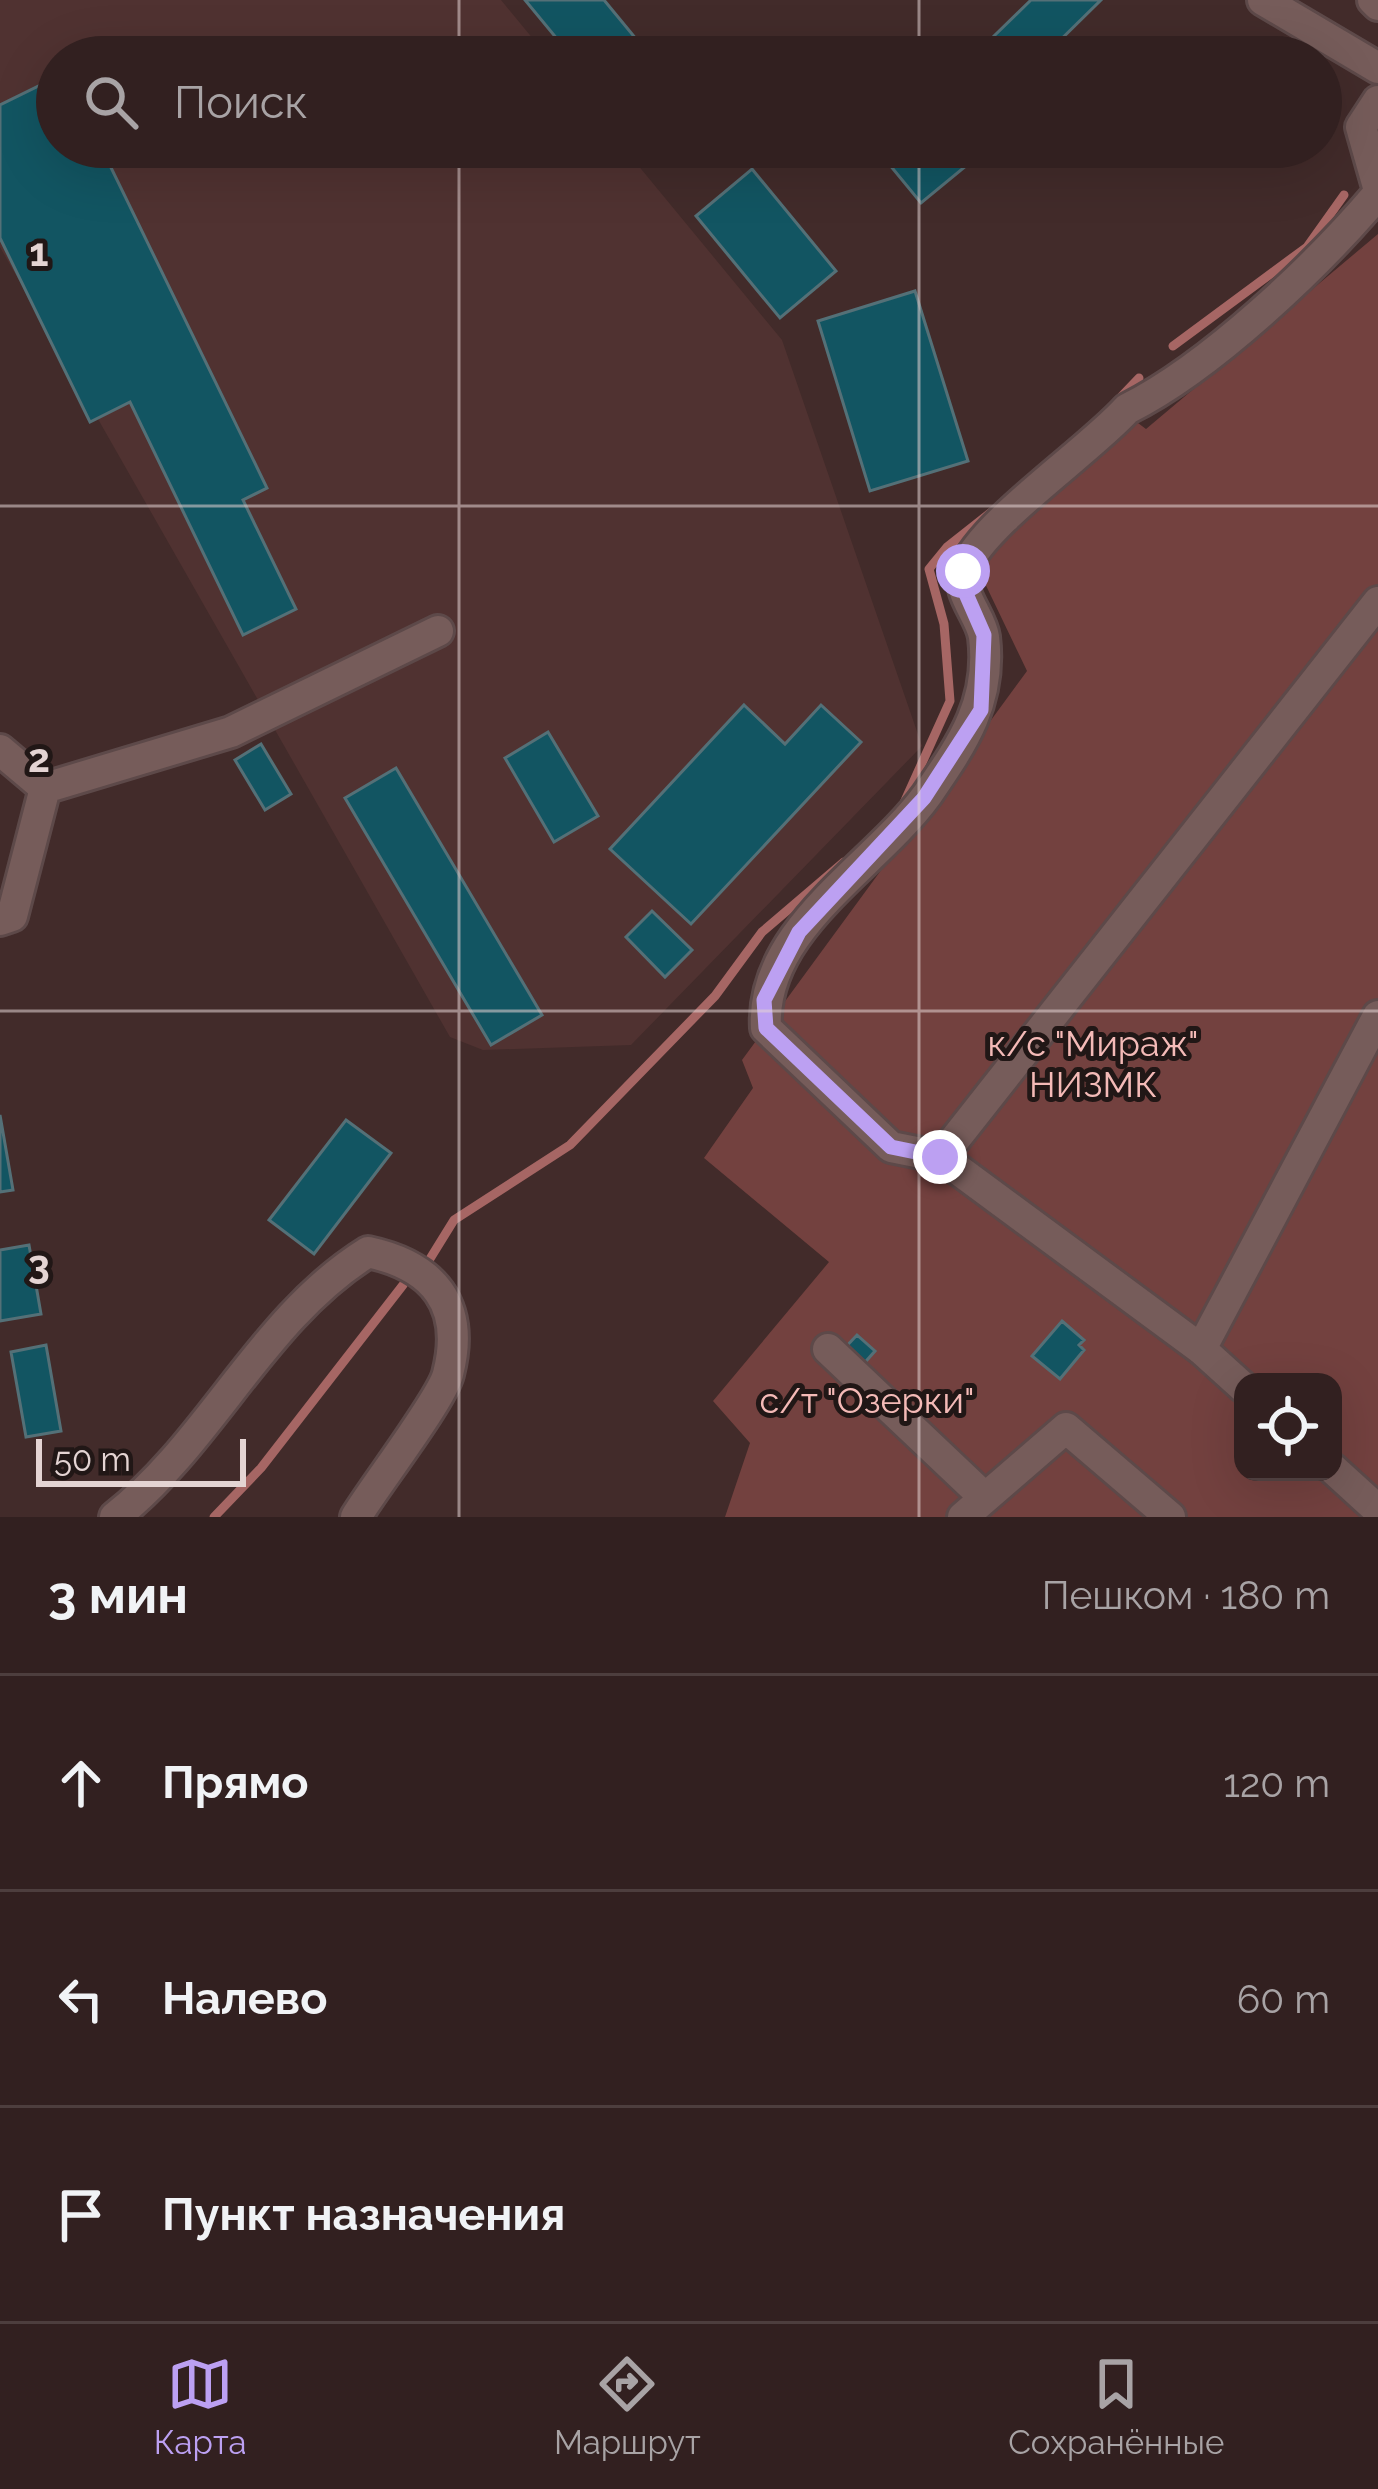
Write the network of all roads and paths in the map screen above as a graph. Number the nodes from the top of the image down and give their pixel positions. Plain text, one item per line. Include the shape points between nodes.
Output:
1 (1263, 0) edge
2 (1324, 36) edge
3 (1342, 47) edge
4 (1378, 68) edge
5 (1378, 101) edge
6 (1378, 190) edge
7 (1378, 602) edge
8 (438, 631) dead end
9 (0, 750) edge
10 (45, 788) junction
11 (0, 920) edge
12 (1378, 1016) edge
13 (940, 1157) junction
14 (828, 1349) dead end
15 (1201, 1349) junction
16 (1234, 1379) edge
17 (1342, 1477) edge
18 (973, 1506) edge
19 (1378, 1510) edge
20 (115, 1517) edge
21 (356, 1517) edge
22 (1170, 1517) edge

1 - 2 street
3 - 4 street
5 - 6 street via 1361,127
6 - 13 street via 1264,308 1127,409 982,542 963,571 984,635 981,710 924,798 799,932 764,1000 766,1028 891,1147
7 - 13 street
8 - 10 street via 232,732
9 - 10 street
10 - 11 street via 12,916
12 - 15 street
13 - 15 street
14 - 18 street
15 - 16 street
17 - 19 street
18 - 22 street via 1066,1428
20 - 21 street via 154,1486 224,1392 332,1274 368,1252 408,1260 432,1279 450,1309 448,1376

